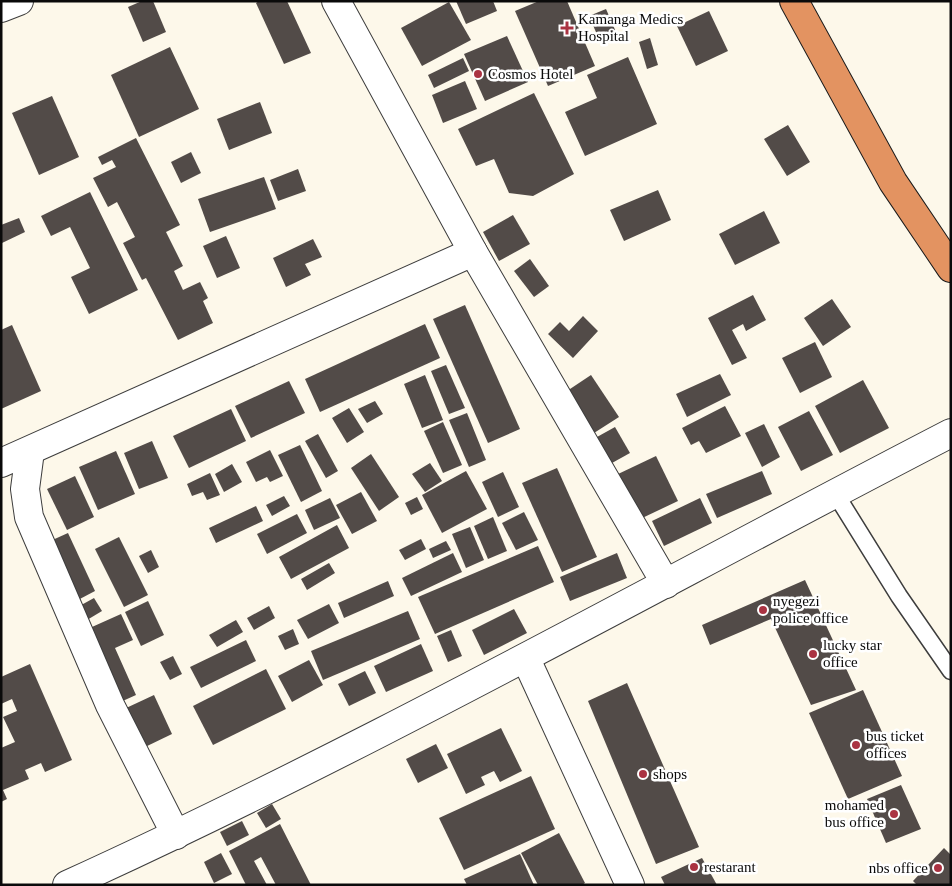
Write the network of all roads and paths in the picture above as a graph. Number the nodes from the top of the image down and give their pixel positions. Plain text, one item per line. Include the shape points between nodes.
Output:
1 (19, 1) edge
2 (336, 1) edge
3 (794, 1) edge
4 (1, 8) edge
5 (473, 252) junction
6 (951, 268) edge
7 (951, 433) edge
8 (30, 451) junction
9 (1, 463) edge
10 (835, 493) junction
11 (666, 584) junction
12 (526, 659) junction
13 (951, 671) edge
14 (176, 835) junction
15 (67, 885) edge
16 (630, 885) edge

1 - 4 street
2 - 5 street
3 - 6 highway via 893,182
5 - 8 street
5 - 11 street
7 - 10 street
8 - 9 street
8 - 14 street via 25,489 29,517 110,705
10 - 11 street
10 - 13 lane via 899,596
11 - 12 street
12 - 14 street
12 - 16 street
14 - 15 street

